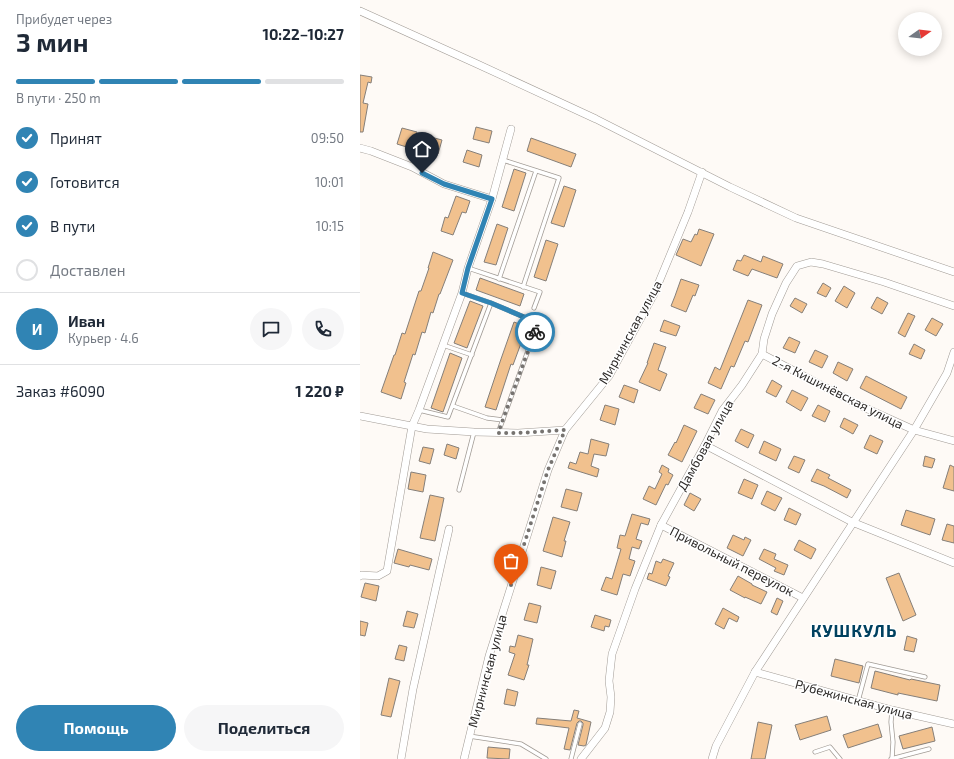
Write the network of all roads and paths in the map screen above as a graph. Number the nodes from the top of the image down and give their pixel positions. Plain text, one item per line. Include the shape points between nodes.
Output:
1 (360, 11) edge
2 (511, 129) dead end
3 (360, 148) edge
4 (503, 159) junction
5 (536, 170) junction
6 (702, 172) junction
7 (492, 199) junction
8 (468, 268) junction
9 (954, 272) edge
10 (499, 278) junction
11 (523, 286) junction
12 (462, 293) junction
13 (491, 303) junction
14 (954, 306) edge
15 (534, 308) dead end
16 (443, 345) junction
17 (954, 352) edge
18 (762, 354) junction
19 (472, 356) junction
20 (453, 406) junction
21 (419, 410) junction
22 (360, 416) edge
23 (503, 420) junction
24 (412, 426) junction
25 (565, 430) junction
26 (914, 430) junction
27 (474, 432) junction
28 (498, 433) junction
29 (954, 441) edge
30 (705, 445) junction
31 (459, 490) dead end
32 (852, 522) junction
33 (661, 525) junction
34 (449, 529) dead end
35 (954, 563) edge
36 (360, 576) edge
37 (803, 598) junction
38 (755, 672) junction
39 (925, 677) dead end
40 (858, 701) junction
41 (892, 710) junction
42 (580, 724) dead end
43 (954, 724) edge
44 (469, 736) junction
45 (928, 749) dead end
46 (815, 752) dead end
47 (401, 759) edge
48 (464, 759) edge
49 (546, 759) edge
50 (571, 759) edge
51 (581, 759) edge
52 (712, 759) edge
53 (840, 759) edge
54 (892, 759) edge

1 - 6 street via 596,119
2 - 4 street
3 - 7 street via 412,167 444,184
4 - 5 lane
4 - 7 street
5 - 10 lane
5 - 11 lane via 559,178
6 - 9 street via 796,218
6 - 25 street, Мирнинская улица via 654,294 609,376
7 - 8 street
8 - 10 lane
8 - 12 street
10 - 11 lane
11 - 15 lane via 540,292
12 - 13 lane
12 - 16 street
13 - 19 lane
13 - 23 lane via 538,323
14 - 18 street, Дамбовая улица via 884,282 811,262 797,266 786,283 772,314
16 - 19 lane
16 - 21 street
17 - 26 street via 947,373
18 - 26 street, 2-я Кишинёвская улица via 861,406
18 - 30 street, Дамбовая улица via 722,411
19 - 20 lane
20 - 21 lane via 448,417
20 - 23 lane via 487,418
21 - 24 street
22 - 24 street
23 - 28 lane
24 - 27 street
24 - 36 street via 387,572 378,576
25 - 28 street
25 - 44 street, Мирнинская улица via 548,470 489,656
26 - 29 street, 2-я Кишинёвская улица
26 - 32 street
27 - 28 street
27 - 31 lane
30 - 32 street
30 - 33 street, Дамбовая улица
32 - 35 street
32 - 37 street
33 - 37 street, Привольный переулок
33 - 51 street, Дамбовая улица via 612,654 609,681 610,712 606,728
34 - 47 street via 413,689
37 - 38 street
38 - 40 street, Рубежинская улица
38 - 52 street via 716,746
39 - 40 lane via 868,664
40 - 41 street, Рубежинская улица
41 - 43 street, Рубежинская улица
41 - 54 lane
42 - 50 lane
44 - 48 street, Мирнинская улица
44 - 49 lane via 521,744
45 - 54 lane
46 - 53 lane via 830,747

